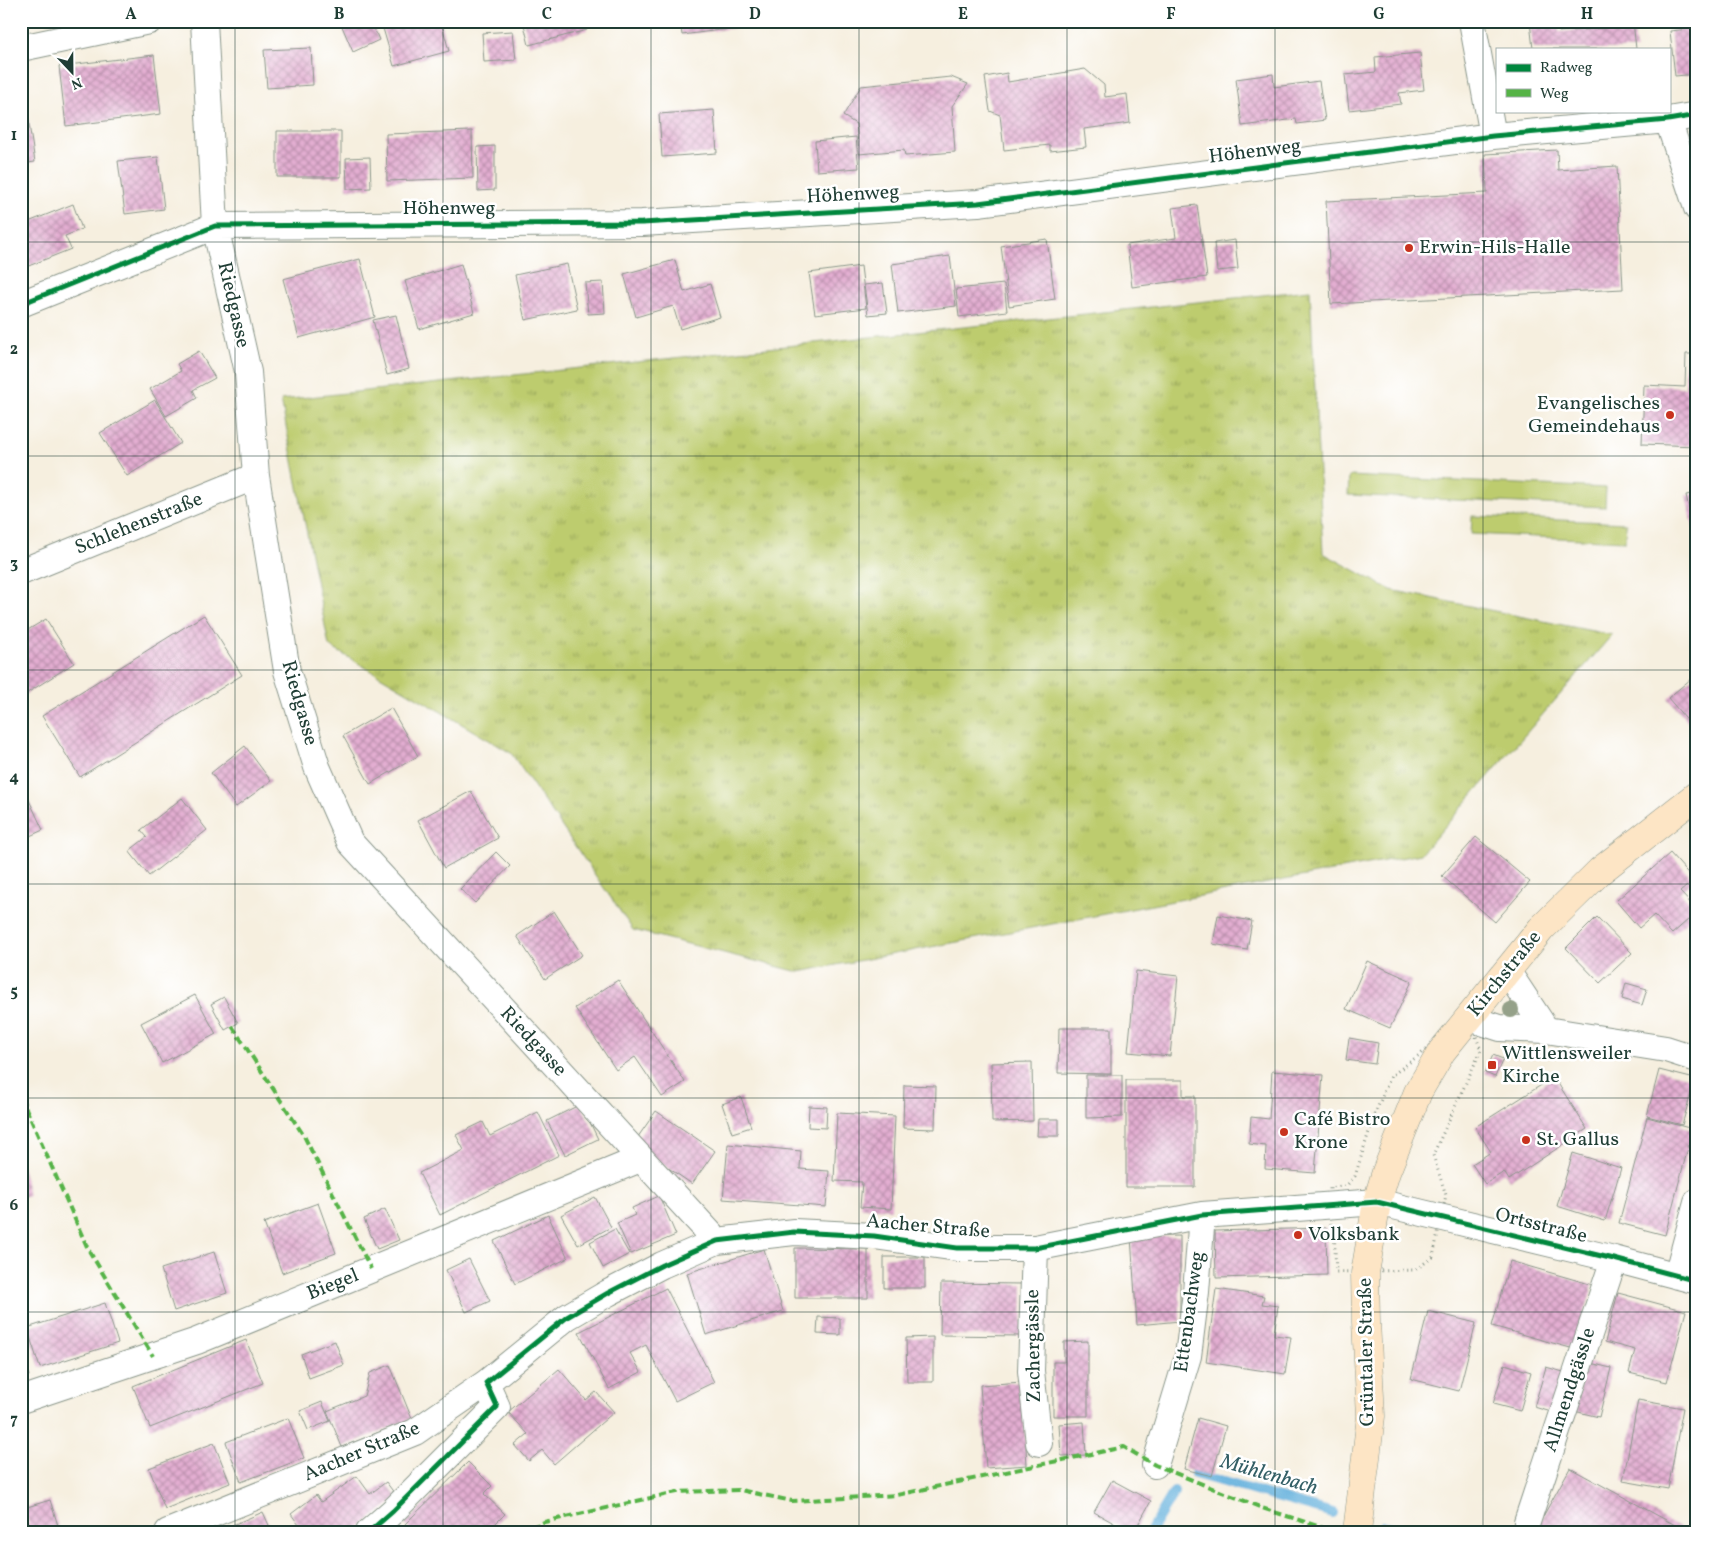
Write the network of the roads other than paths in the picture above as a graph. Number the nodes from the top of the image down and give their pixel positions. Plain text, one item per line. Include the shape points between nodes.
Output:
1 (149, 21) edge
2 (204, 21) edge
3 (1472, 21) edge
4 (21, 48) edge
5 (1697, 115) edge
6 (1668, 120) junction
7 (1493, 136) junction
8 (1697, 208) edge
9 (215, 226) junction
10 (21, 304) edge
11 (256, 476) junction
12 (21, 572) edge
13 (1697, 795) edge
14 (1507, 971) junction
15 (1470, 1018) junction
16 (1546, 1030) junction
17 (1697, 1059) edge
18 (640, 1158) junction
19 (1377, 1202) junction
20 (1697, 1202) edge
21 (1202, 1215) junction
22 (717, 1241) junction
23 (1035, 1248) junction
24 (1614, 1259) junction
25 (1687, 1279) edge
26 (486, 1383) junction
27 (21, 1400) edge
28 (1039, 1444) dead end
29 (1155, 1465) dead end
30 (1527, 1522) dead end
31 (168, 1532) edge
32 (369, 1532) edge
33 (1356, 1532) edge

1 - 4 street
2 - 9 street, Riedgasse
3 - 7 street
5 - 6 street, Höhenweg
6 - 7 street, Höhenweg
6 - 8 street
7 - 9 street, Höhenweg via 978,203 642,223
9 - 10 street, Höhenweg
9 - 11 street, Riedgasse via 248,372
11 - 12 street, Schlehenstraße
11 - 18 street, Riedgasse via 287,671 317,768 350,842
13 - 14 street, Kirchstraße via 1600,870 1541,929
14 - 15 street, Kirchstraße
14 - 16 street
15 - 16 street via 1500,1028
15 - 19 street, Kirchstraße via 1442,1051 1418,1092
16 - 17 street via 1666,1049
18 - 22 street, Riedgasse
18 - 27 street, Biegel via 197,1341
19 - 21 street, Aacher Straße
19 - 24 street, Ortsstraße
19 - 33 street, Grüntaler Straße via 1365,1273 1371,1416
20 - 25 street
21 - 23 street, Aacher Straße
21 - 29 street, Ettenbachweg via 1188,1356
22 - 23 street, Aacher Straße via 794,1232 874,1236 957,1248
22 - 26 street, Aacher Straße via 662,1265 567,1317
23 - 28 street, Zachergässle via 1031,1371
24 - 25 street, Ortsstraße
24 - 30 street, Allmendgässle
26 - 31 street, Aacher Straße via 416,1432
26 - 32 street via 497,1407

